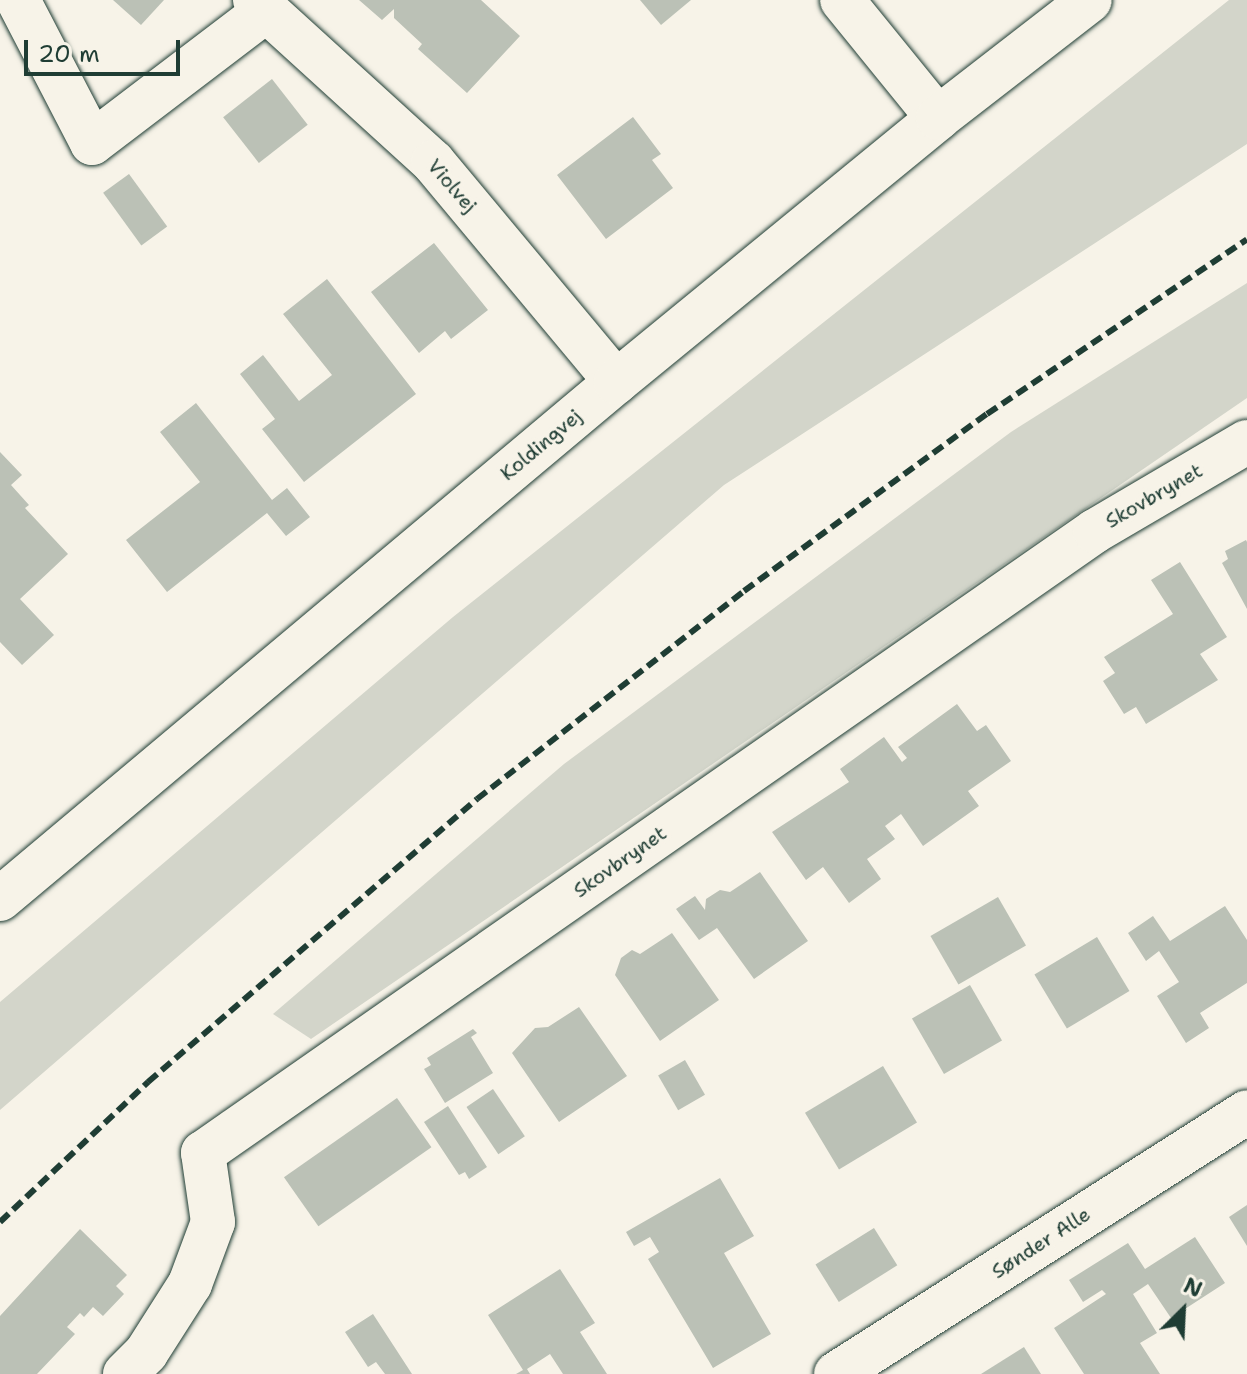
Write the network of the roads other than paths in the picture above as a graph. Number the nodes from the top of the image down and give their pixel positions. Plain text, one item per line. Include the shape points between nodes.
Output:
1 (18, 0) edge
2 (842, 0) edge
3 (1090, 0) edge
4 (260, 6) edge
5 (938, 118) junction
6 (616, 382) junction
7 (1247, 442) edge
8 (0, 899) edge
9 (1247, 1112) edge
10 (125, 1374) edge
11 (836, 1374) edge

1 - 4 street, Violvej via 92,143
2 - 5 street
3 - 5 street, Koldingvej
4 - 6 street, Violvej via 433,162
5 - 6 street, Koldingvej
6 - 8 street, Koldingvej
7 - 10 street, Skovbrynet via 1095,531 203,1153 213,1222 190,1284 146,1353
9 - 11 street, Sønder Alle

